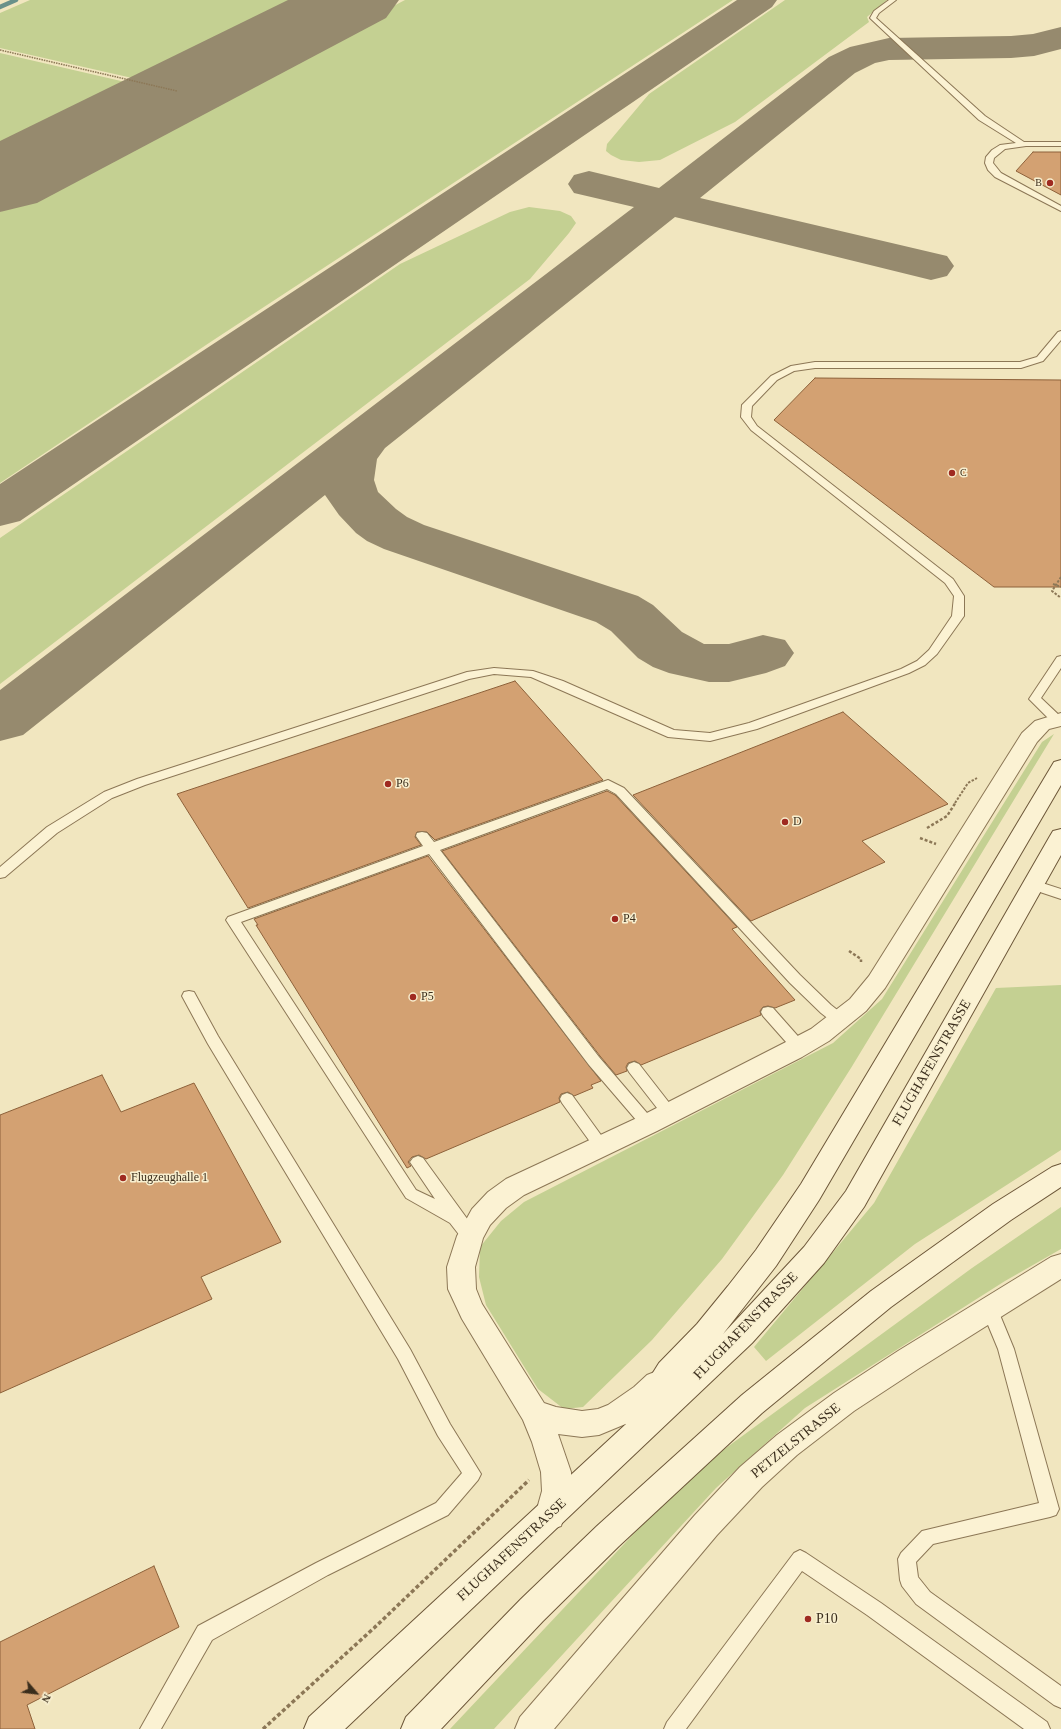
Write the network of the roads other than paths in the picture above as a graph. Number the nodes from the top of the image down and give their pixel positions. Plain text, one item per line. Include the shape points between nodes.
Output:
1 (893, 0) edge
2 (1022, 144) junction
3 (1061, 144) edge
4 (1061, 209) edge
5 (1061, 334) edge
6 (1061, 659) edge
7 (1059, 720) edge
8 (1061, 767) edge
9 (422, 836) dead end
10 (1061, 836) edge
11 (431, 848) junction
12 (0, 874) edge
13 (1034, 885) junction
14 (1061, 894) edge
15 (188, 996) dead end
16 (768, 1012) dead end
17 (840, 1020) junction
18 (799, 1047) junction
19 (634, 1068) dead end
20 (567, 1099) dead end
21 (669, 1113) junction
22 (648, 1124) junction
23 (601, 1146) junction
24 (418, 1162) dead end
25 (1061, 1174) edge
26 (463, 1227) junction
27 (1061, 1265) edge
28 (989, 1308) junction
29 (669, 1372) junction
30 (534, 1412) junction
31 (623, 1447) junction
32 (1055, 1508) edge
33 (550, 1516) junction
34 (1061, 1698) edge
35 (150, 1729) edge
36 (321, 1729) edge
37 (418, 1729) edge
38 (532, 1729) edge
39 (674, 1729) edge
40 (1040, 1729) edge

1 - 2 lane via 876,12 873,18 982,118
2 - 3 lane
2 - 4 lane via 1003,147 995,152 990,157 991,168 998,175
5 - 12 lane via 1040,359 1021,365 815,365 791,368 774,378 747,405 746,418 754,428 949,581 959,596 958,616 933,652 921,663 753,726 710,736 672,734 533,674 494,671 467,676 108,794 52,830
6 - 7 lane via 1035,699
7 - 17 main road via 1042,725 1029,738 877,982 858,1005
8 - 29 main road, FLUGHAFENSTRASSE via 810,1192 766,1258 707,1333
9 - 11 lane
10 - 13 main road, FLUGHAFENSTRASSE
11 - 17 lane via 608,784 620,791 795,979
11 - 22 lane via 594,1061
11 - 26 lane via 233,920 410,1194
13 - 14 lane
13 - 31 main road, FLUGHAFENSTRASSE via 855,1198 836,1226 794,1278 742,1334
15 - 35 lane via 404,1354 444,1430 472,1474 442,1509 322,1569 205,1633
16 - 18 lane
17 - 18 main road
18 - 21 main road
19 - 21 lane
20 - 23 lane
21 - 22 main road
22 - 23 main road
23 - 26 main road via 515,1187 496,1200 480,1217
24 - 26 lane
25 - 37 main road via 1002,1212 881,1299 752,1404 542,1599
26 - 30 main road via 462,1289 472,1311
27 - 28 main road, PETZELSTRASSE
28 - 32 lane via 1006,1349
28 - 38 main road, PETZELSTRASSE via 844,1402 787,1445 751,1477 706,1525
29 - 30 main road via 644,1396 618,1414 599,1422 582,1424 556,1420
29 - 31 main road
30 - 33 main road via 556,1472 557,1491
31 - 33 main road, FLUGHAFENSTRASSE
32 - 34 lane via 928,1537 907,1559 909,1580 923,1598
33 - 36 main road, FLUGHAFENSTRASSE via 463,1594
39 - 40 lane via 800,1559

